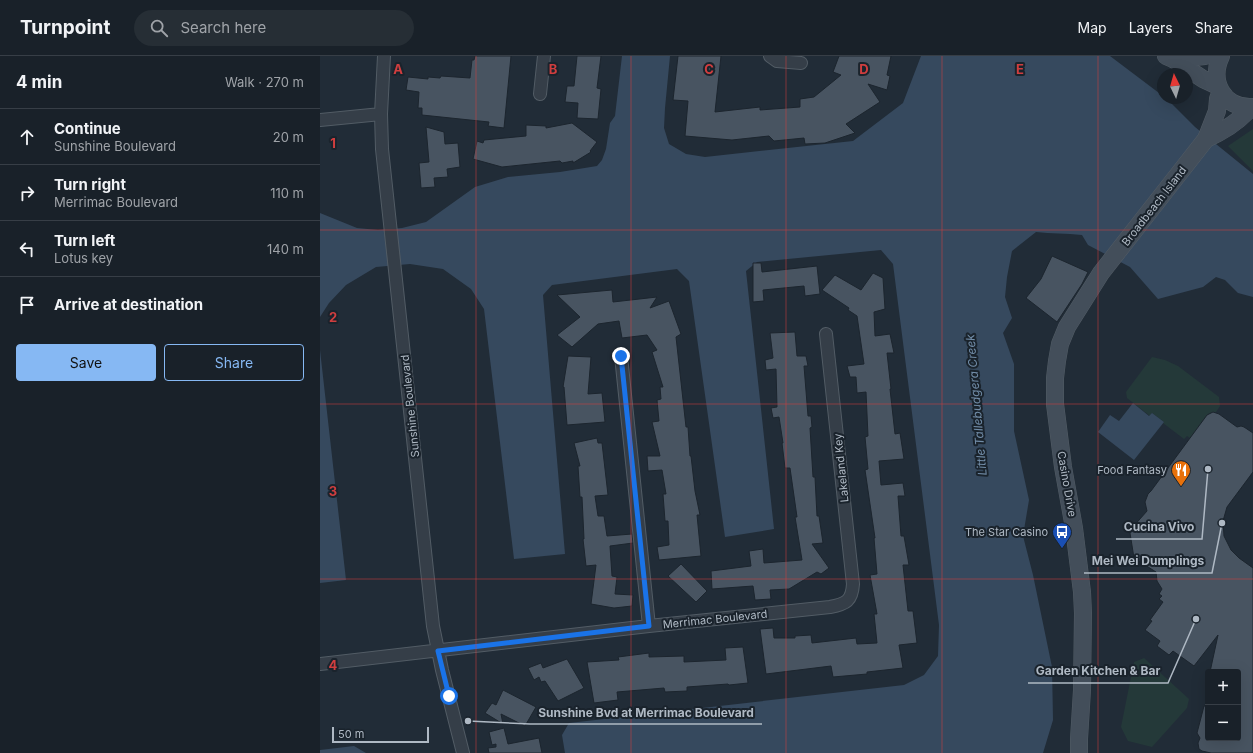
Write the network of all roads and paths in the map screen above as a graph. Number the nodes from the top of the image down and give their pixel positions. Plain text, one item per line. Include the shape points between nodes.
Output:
1 (384, 56) edge
2 (544, 56) edge
3 (770, 56) edge
4 (1205, 56) edge
5 (1221, 56) edge
6 (1170, 58) edge
7 (801, 63) dead end
8 (1219, 89) junction
9 (540, 94) dead end
10 (1252, 107) edge
11 (381, 114) junction
12 (320, 120) edge
13 (1206, 139) junction
14 (1101, 273) joint
15 (826, 334) dead end
16 (621, 356) dead end
17 (848, 601) joint
18 (649, 626) junction
19 (438, 651) junction
20 (320, 664) edge
21 (463, 753) edge
22 (1079, 753) edge

1 - 11 street, Sunshine Boulevard
2 - 9 street
3 - 7 street via 777,61
4 - 6 street
5 - 8 street, Broadbeach Island via 1216,75
6 - 8 street
8 - 10 street via 1234,103
8 - 13 street, Broadbeach Island via 1217,111
10 - 13 street, Broadbeach Island via 1243,117
11 - 12 street
11 - 19 street, Sunshine Boulevard via 382,149 396,286 433,626
13 - 14 street, Broadbeach Island
14 - 22 street, Casino Drive via 1067,327 1060,344 1055,378 1058,434 1082,592
15 - 17 street, Lakeland Key via 853,584
16 - 18 street
17 - 18 street, Merrimac Boulevard via 830,607
18 - 19 street, Merrimac Boulevard
19 - 20 street, Merrimac Boulevard
19 - 21 street, Sunshine Boulevard

